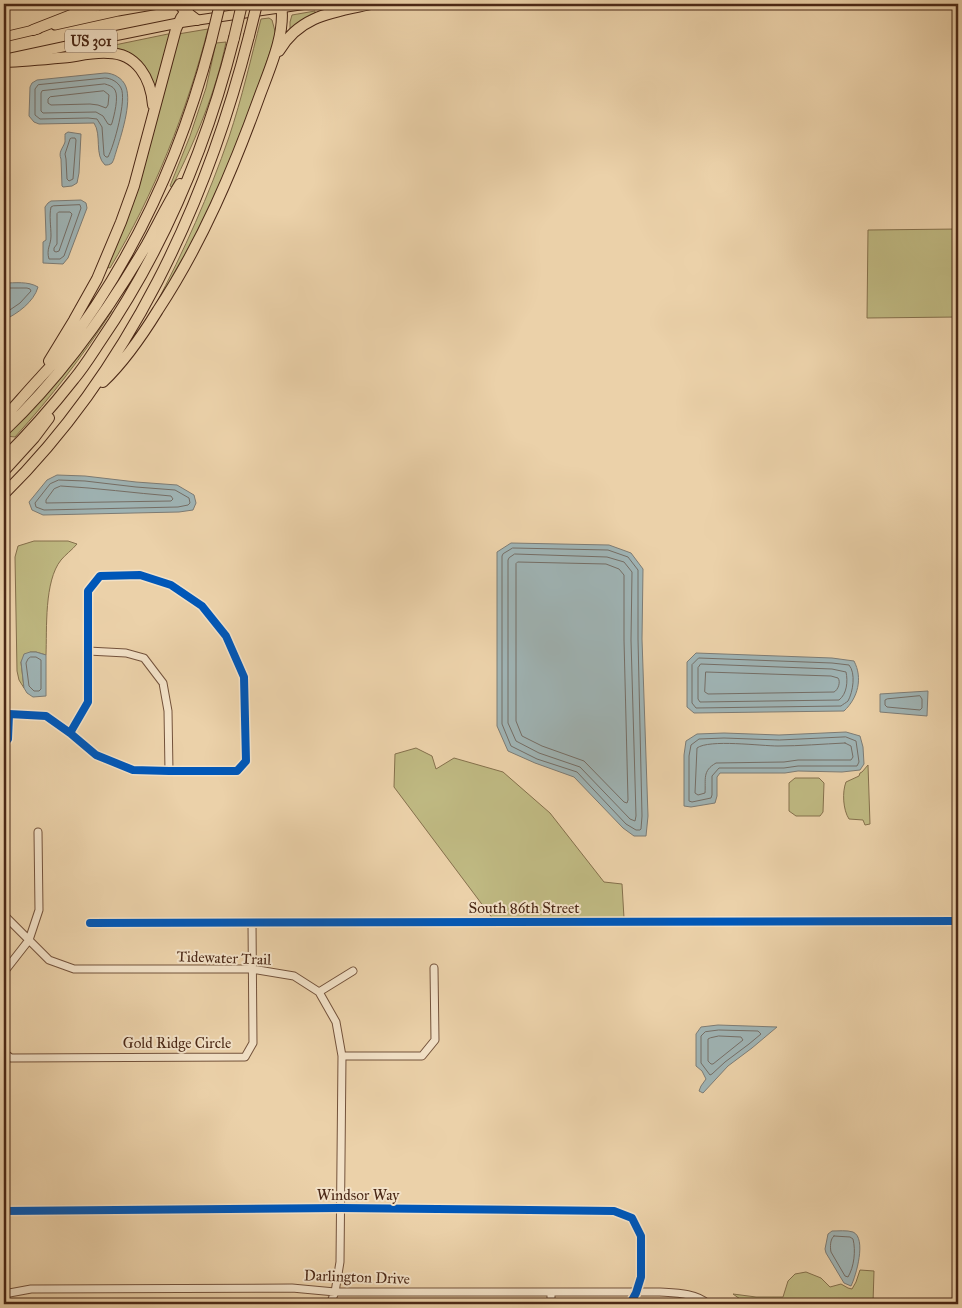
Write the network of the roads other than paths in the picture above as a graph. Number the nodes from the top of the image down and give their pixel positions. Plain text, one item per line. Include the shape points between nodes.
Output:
1 (104, 4) edge
2 (158, 4) edge
3 (220, 4) edge
4 (242, 4) edge
5 (257, 4) edge
6 (307, 4) edge
7 (371, 4) edge
8 (185, 6) edge
9 (275, 6) edge
10 (197, 20) junction
11 (178, 23) junction
12 (34, 30) junction
13 (4, 37) edge
14 (4, 61) edge
15 (272, 63) junction
16 (154, 109) junction
17 (192, 167) junction
18 (39, 379) junction
19 (90, 392) junction
20 (4, 418) edge
21 (4, 431) edge
22 (29, 438) junction
23 (4, 458) edge
24 (4, 470) edge
25 (4, 494) edge
26 (88, 650) junction
27 (70, 732) junction
28 (4, 744) edge
29 (168, 771) junction
30 (38, 832) dead end
31 (4, 915) edge
32 (958, 920) edge
33 (90, 923) dead end
34 (252, 923) junction
35 (29, 940) junction
36 (434, 968) dead end
37 (252, 970) junction
38 (354, 971) dead end
39 (4, 972) edge
40 (319, 992) junction
41 (4, 1053) edge
42 (342, 1056) junction
43 (340, 1208) junction
44 (4, 1211) edge
45 (335, 1292) junction
46 (551, 1293) junction
47 (636, 1293) junction
48 (4, 1294) edge
49 (958, 1303) edge
50 (330, 1304) edge
51 (551, 1304) edge
52 (630, 1304) edge
53 (708, 1304) edge
54 (922, 1304) edge

1 - 12 highway
2 - 12 main road, US 301
3 - 18 highway, bridge via 179,142 138,234 82,325
4 - 17 highway, bridge via 215,104
5 - 19 highway, bridge via 225,119 182,231 135,323
6 - 9 main road, US 301
7 - 15 highway via 335,11 309,21 284,42
8 - 10 highway
8 - 11 highway
9 - 10 main road, US 301
9 - 15 highway via 281,29
10 - 11 main road, US 301
11 - 14 main road, US 301
11 - 16 highway
12 - 13 main road, US 301
14 - 16 highway via 104,53 120,55 134,63 146,77
15 - 19 highway via 237,157 190,257 127,355
16 - 18 highway via 128,205 107,257
17 - 21 highway via 97,322 54,377
17 - 22 highway via 174,209 118,315 76,378
18 - 20 highway
19 - 25 highway
22 - 23 highway
22 - 24 highway
26 - 27 street via 88,702
26 - 29 street via 144,658 164,683 168,711
26 - 29 street via 88,591 100,576 140,575 171,585 202,606 226,636 244,677 246,761 237,771
27 - 28 street via 46,716 9,714 8,739
27 - 29 street via 96,755 133,770
30 - 35 street via 39,910
31 - 35 street, Tidewater Trail
32 - 34 street, South 86th Street
33 - 34 street, South 86th Street
34 - 37 street, Gold Ridge Circle
35 - 37 street, Tidewater Trail via 49,960 74,969
35 - 39 street
36 - 42 street via 435,1040 422,1056
37 - 40 street, Tidewater Trail via 294,976
37 - 41 street, Gold Ridge Circle via 253,1043 245,1057 11,1058
38 - 40 street
40 - 42 street, Tidewater Trail via 336,1022
42 - 43 street, Tidewater Trail
43 - 44 street, Windsor Way
43 - 45 street, Tidewater Trail via 340,1262
43 - 47 street, Windsor Way via 614,1211 632,1218 641,1236 641,1278
45 - 46 street, Darlington Drive
45 - 48 street, Darlington Drive via 292,1288 31,1289
45 - 50 street, Tidewater Trail
46 - 47 street, Darlington Drive
46 - 51 street
47 - 52 street, Windsor Way
47 - 53 street, Darlington Drive via 688,1295
49 - 54 street

